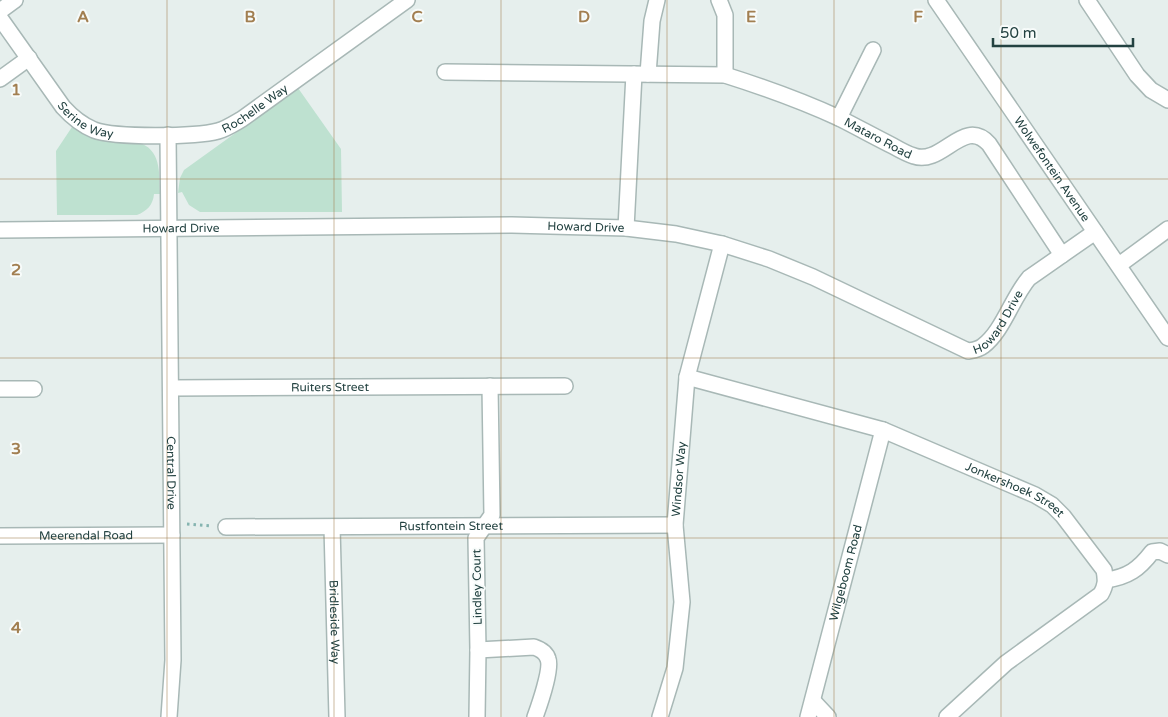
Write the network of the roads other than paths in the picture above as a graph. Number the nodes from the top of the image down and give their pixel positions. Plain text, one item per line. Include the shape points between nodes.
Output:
1 (15, 0) edge
2 (407, 0) edge
3 (657, 0) edge
4 (719, 0) edge
5 (730, 0) edge
6 (936, 0) edge
7 (1088, 0) edge
8 (0, 11) edge
9 (725, 15) junction
10 (0, 18) edge
11 (873, 50) dead end
12 (29, 58) junction
13 (445, 72) dead end
14 (641, 74) junction
15 (725, 75) junction
16 (0, 79) edge
17 (1168, 100) edge
18 (839, 118) junction
19 (168, 134) junction
20 (169, 228) junction
21 (626, 228) junction
22 (1168, 229) edge
23 (0, 230) edge
24 (1095, 232) junction
25 (722, 244) junction
26 (1062, 255) junction
27 (1119, 265) junction
28 (1168, 338) edge
29 (687, 377) junction
30 (490, 386) junction
31 (566, 386) dead end
32 (171, 388) junction
33 (0, 389) edge
34 (34, 389) dead end
35 (883, 430) junction
36 (675, 525) junction
37 (484, 526) junction
38 (226, 527) road end
39 (332, 528) junction
40 (172, 535) junction
41 (0, 536) edge
42 (1168, 555) edge
43 (1106, 580) junction
44 (478, 650) junction
45 (813, 701) junction
46 (169, 717) edge
47 (337, 717) edge
48 (477, 717) edge
49 (536, 717) edge
50 (660, 717) edge
51 (808, 717) edge
52 (828, 717) edge
53 (946, 717) edge

1 - 8 street
2 - 19 street, Rochelle Way via 221,131 203,135
3 - 14 street
4 - 9 street
5 - 9 street
6 - 24 street, Wolwefontein Avenue
7 - 17 street via 1136,75 1150,90
9 - 15 street
10 - 12 street, Serine Way
11 - 18 street
12 - 16 street
12 - 19 street, Serine Way via 64,107 86,126 113,134
13 - 14 street, Mataro Road
14 - 15 street, Mataro Road
14 - 21 street
15 - 18 street, Mataro Road
18 - 26 street, Mataro Road via 920,158 932,156 964,136 975,135 985,140
19 - 20 street
20 - 21 street, Howard Drive via 512,225
20 - 23 street, Howard Drive
20 - 32 street, Central Drive
21 - 25 street, Howard Drive
22 - 27 street
24 - 26 street, Howard Drive
24 - 27 street, Wolwefontein Avenue
25 - 26 street, Howard Drive via 813,277 968,351 984,346 1028,278
25 - 29 street, Windsor Way
27 - 28 street, Wolwefontein Avenue
29 - 35 street, Jonkershoek Street
29 - 36 street, Windsor Way
30 - 31 street, Ruiters Street
30 - 32 street, Ruiters Street
30 - 37 street via 492,515
32 - 40 street, Central Drive
33 - 34 street
35 - 43 street, Jonkershoek Street via 1052,505 1104,570
35 - 45 street, Wilgeboom Road
36 - 37 street, Rustfontein Street
36 - 50 street, Windsor Way via 682,602 675,668
37 - 39 street, Rustfontein Street
37 - 44 street, Lindley Court via 476,538
38 - 39 street, Rustfontein Street
39 - 47 street, Bridleside Way
40 - 41 street, Meerendal Road
40 - 46 street, Central Drive via 173,660
42 - 43 street via 1152,552 1136,570
43 - 53 street via 1101,594 1006,663
44 - 48 street, Lindley Court
44 - 49 street via 538,648 546,654 548,669
45 - 51 street, Wilgeboom Road
45 - 52 street

